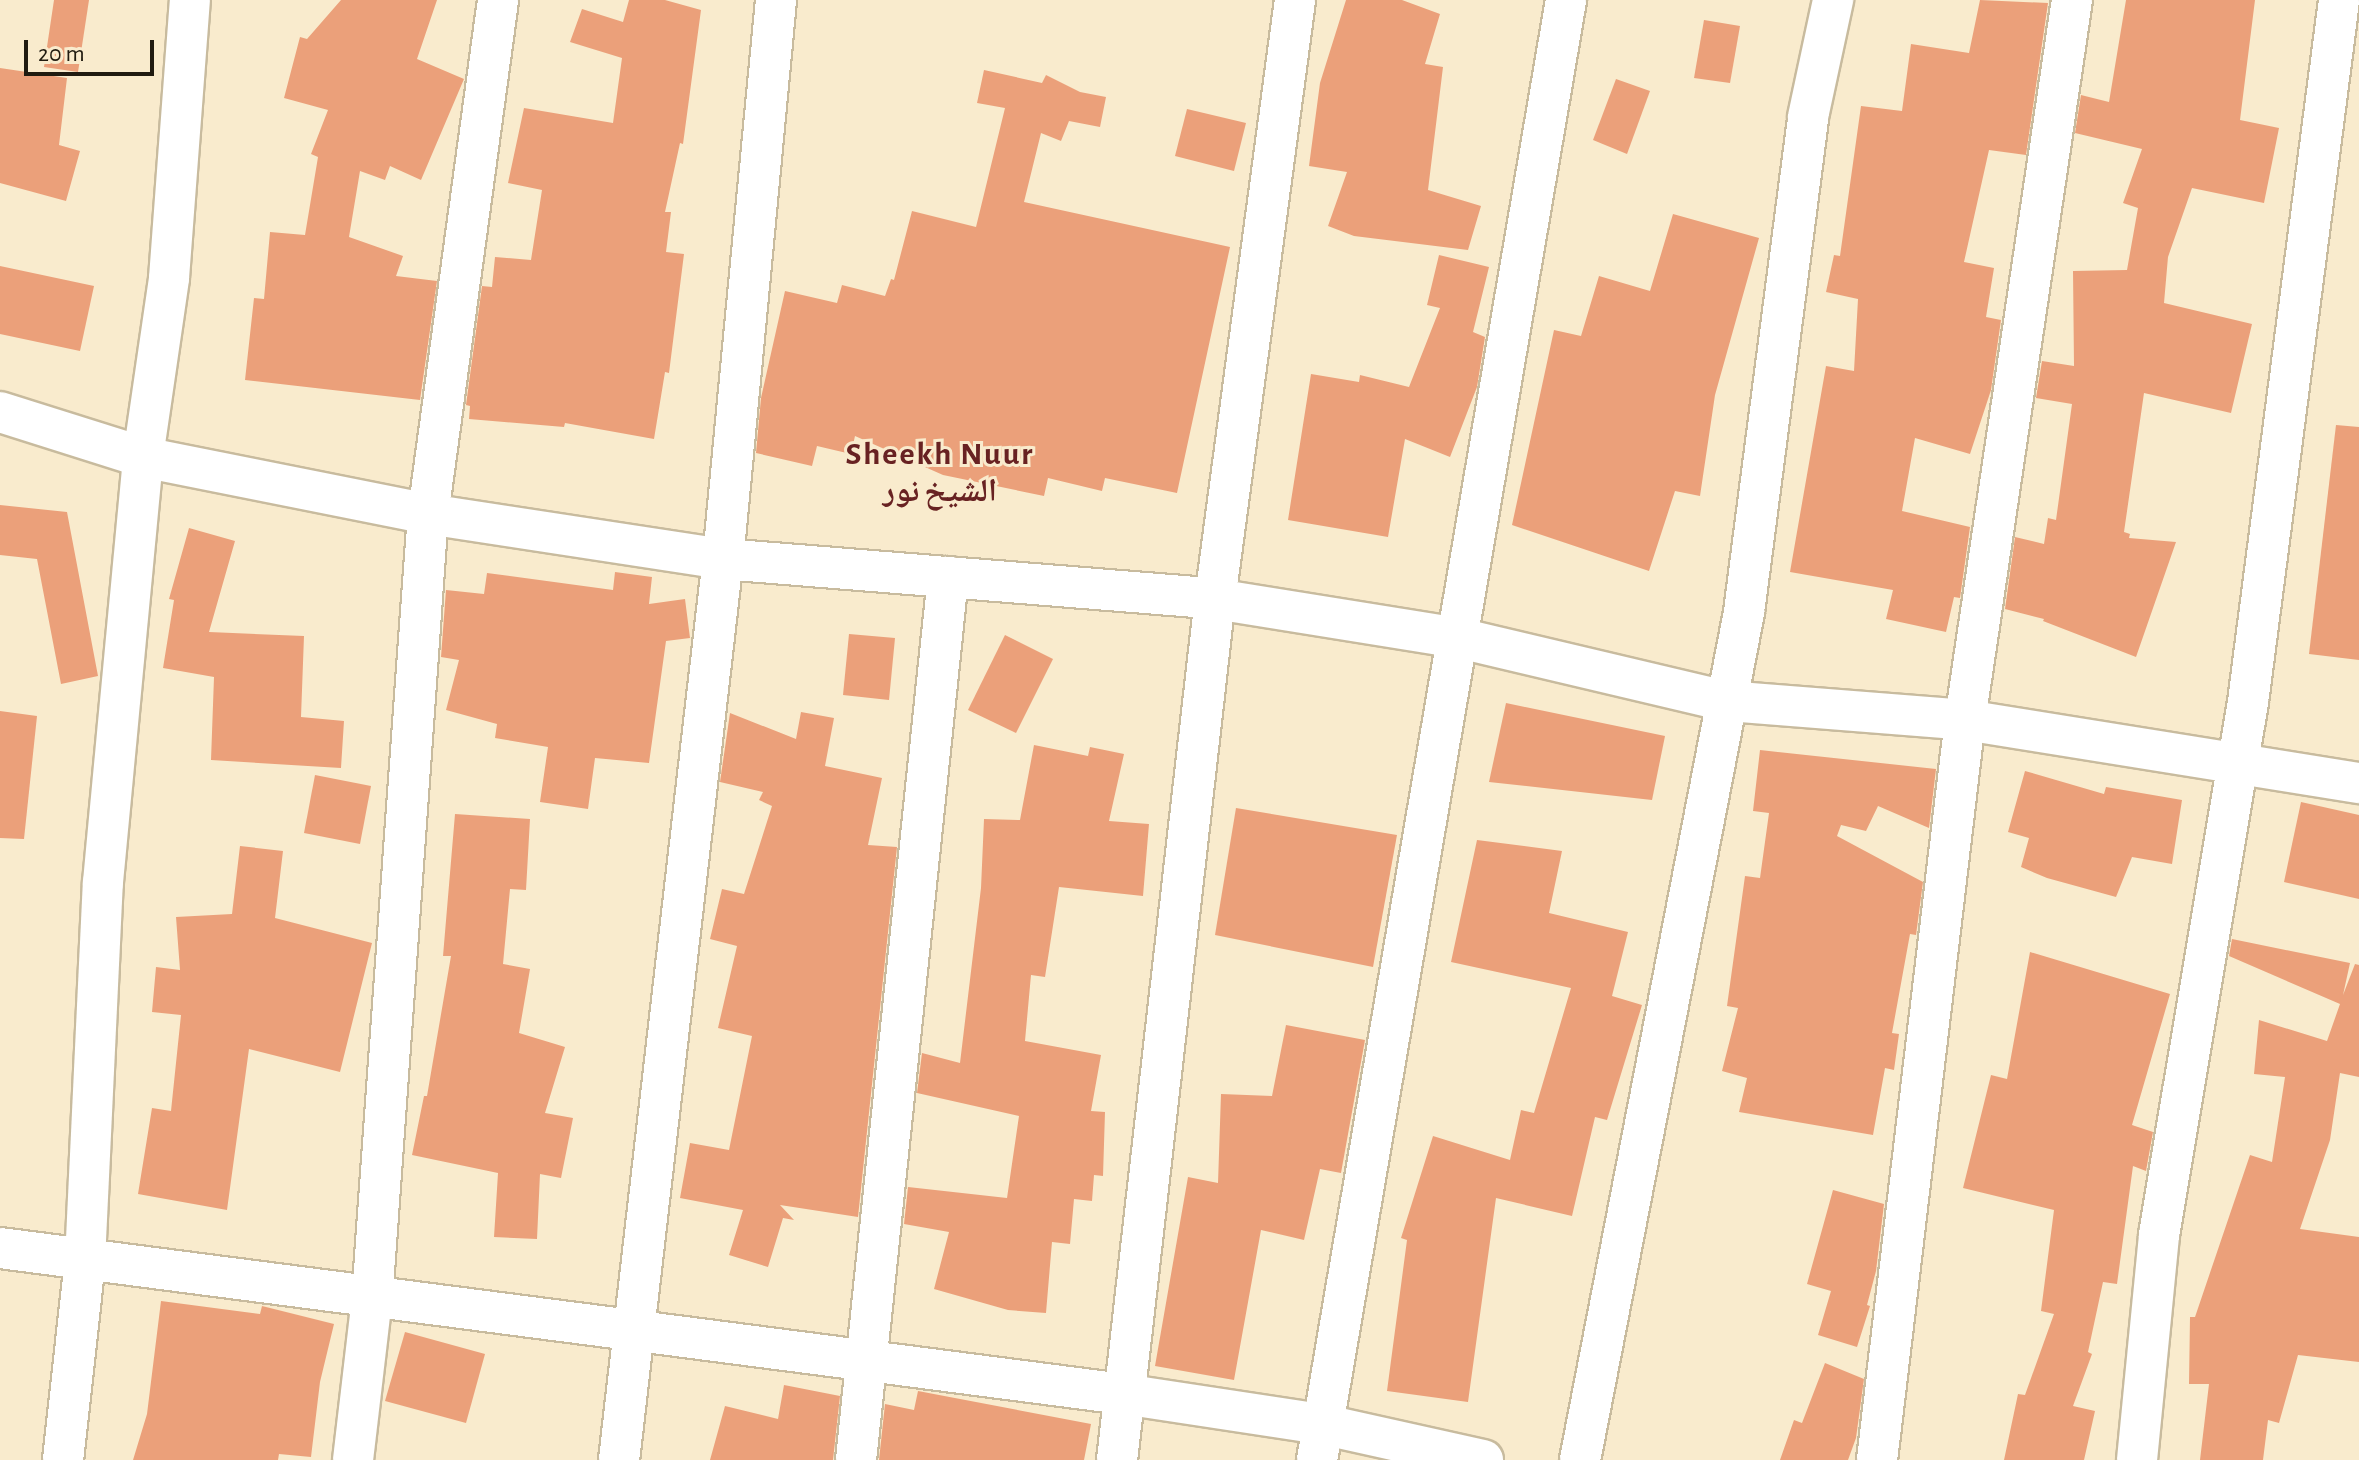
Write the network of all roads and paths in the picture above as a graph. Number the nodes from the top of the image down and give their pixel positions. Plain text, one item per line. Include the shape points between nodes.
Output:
1 (190, 0) edge
2 (498, 0) edge
3 (776, 0) edge
4 (1295, 0) edge
5 (1566, 0) edge
6 (1833, 0) edge
7 (2072, 0) edge
8 (2339, 0) edge
9 (0, 412) edge
10 (143, 457) junction
11 (428, 514) junction
12 (723, 559) junction
13 (948, 577) junction
14 (1215, 599) junction
15 (1459, 638) junction
16 (1726, 701) junction
17 (1965, 720) junction
18 (2238, 764) junction
19 (2359, 783) edge
20 (0, 1248) edge
21 (85, 1261) junction
22 (372, 1299) junction
23 (632, 1333) junction
24 (866, 1362) junction
25 (1123, 1394) junction
26 (1319, 1442) edge
27 (63, 1460) edge
28 (353, 1460) edge
29 (619, 1460) edge
30 (856, 1460) edge
31 (1117, 1460) edge
32 (1483, 1460) edge
33 (1580, 1460) edge
34 (1877, 1460) edge
35 (2137, 1460) edge

1 - 10 street via 169,278
2 - 11 street
3 - 12 street
4 - 14 street
5 - 15 street
6 - 16 street via 1808,117 1744,612
7 - 17 street
8 - 18 street
9 - 10 street
10 - 11 street
10 - 21 street via 103,882
11 - 12 street
11 - 22 street
12 - 13 street
12 - 23 street
13 - 14 street
13 - 24 street
14 - 15 street
14 - 25 street
15 - 16 street
15 - 26 street
16 - 17 street
16 - 33 street
17 - 18 street
17 - 34 street
18 - 19 street
18 - 35 street via 2159,1235
20 - 21 street
21 - 22 street
21 - 27 street
22 - 23 street
22 - 28 street
23 - 24 street
23 - 29 street
24 - 25 street
24 - 30 street
25 - 26 street
25 - 31 street
26 - 32 street

